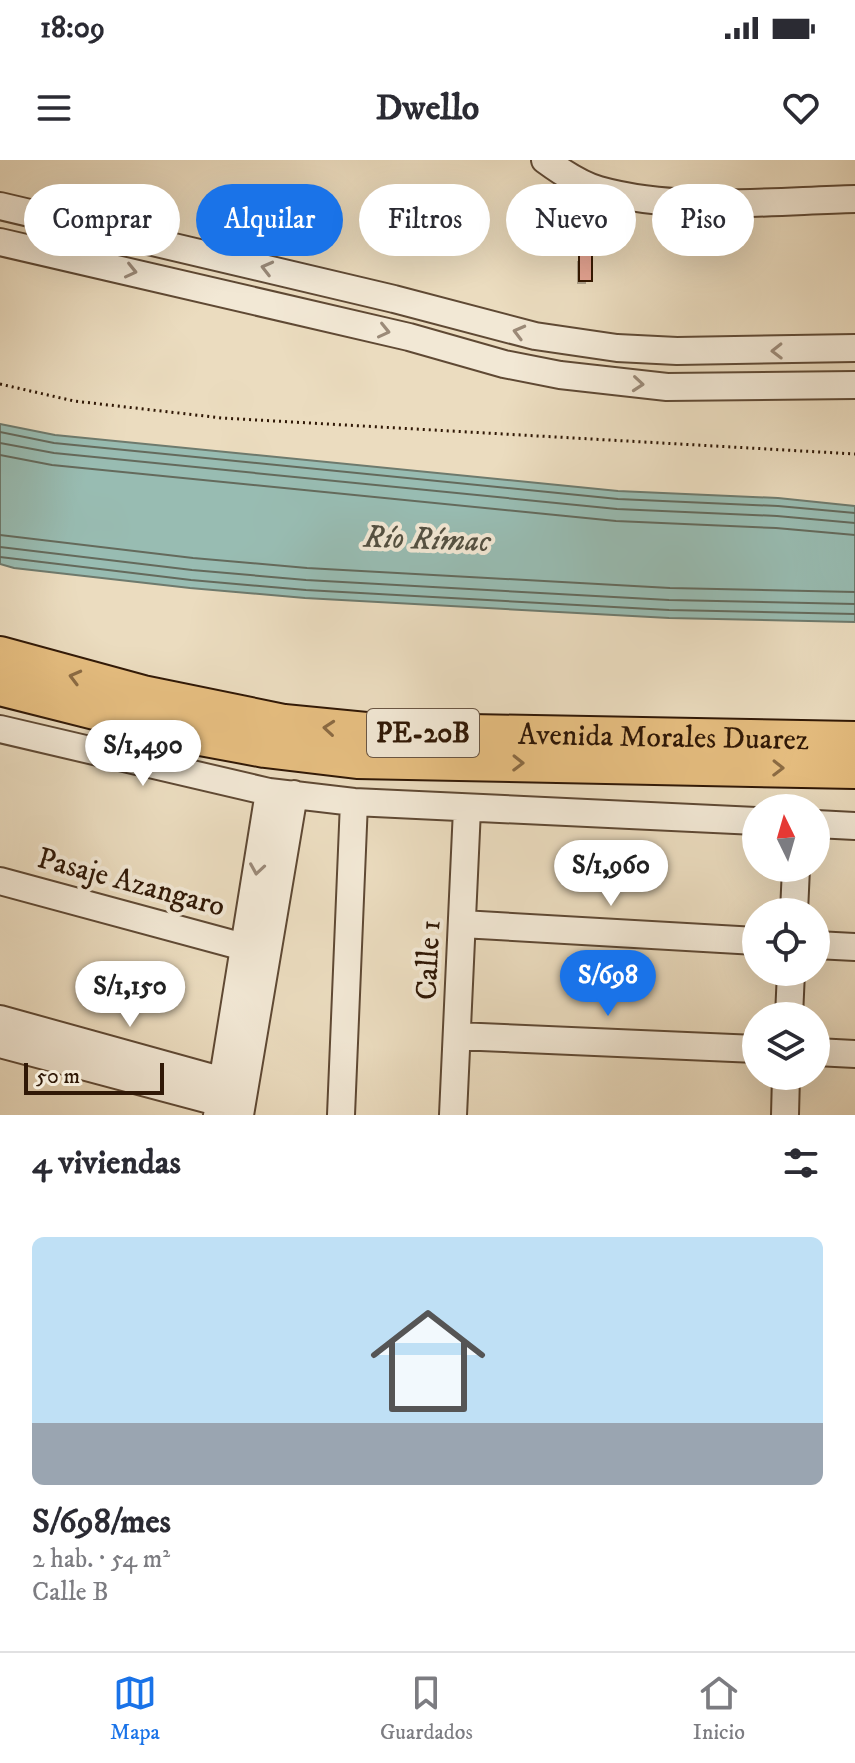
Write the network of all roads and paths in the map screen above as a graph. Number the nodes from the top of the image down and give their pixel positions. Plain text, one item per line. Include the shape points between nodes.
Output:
1 (545, 160) edge
2 (855, 199) edge
3 (0, 206) edge
4 (0, 242) edge
5 (855, 348) edge
6 (0, 384) edge
7 (855, 385) edge
8 (855, 454) edge
9 (0, 656) edge
10 (0, 686) edge
11 (0, 729) edge
12 (855, 741) edge
13 (855, 769) edge
14 (282, 793) junction
15 (354, 802) junction
16 (467, 809) junction
17 (742, 820) edge
18 (830, 825) edge
19 (855, 826) edge
20 (0, 881) edge
21 (462, 924) junction
22 (742, 940) edge
23 (830, 946) edge
24 (244, 947) junction
25 (855, 947) edge
26 (0, 1019) edge
27 (457, 1036) junction
28 (0, 1044) edge
29 (742, 1048) edge
30 (830, 1053) edge
31 (855, 1054) edge
32 (786, 1090) edge
33 (231, 1101) edge
34 (178, 1104) edge
35 (341, 1115) edge
36 (453, 1115) edge
37 (785, 1115) edge

1 - 2 street via 596,189 643,199
5 -> 3 street via 677,351 535,336
4 -> 7 street via 560,375 667,387
6 - 8 path via 74,401 222,418
12 -> 9 highway, Avenida Morales Duarez / PE-20B via 366,732 284,724 143,695
10 -> 13 highway, Avenida Morales Duarez / PE-20B via 190,734 357,759
11 - 14 street
14 - 15 street
14 -> 24 street
14 - 33 street
15 - 16 street
15 - 35 street
16 - 17 street
16 - 21 street, Calle 1
18 - 19 street
20 - 24 street, Pasaje Azangaro
21 - 22 street
21 - 27 street, Calle 1
23 - 25 street
24 - 33 street
26 - 33 street
27 - 29 street
27 - 36 street, Calle 1
28 - 34 street
30 - 31 street
32 - 37 street
33 - 34 street

